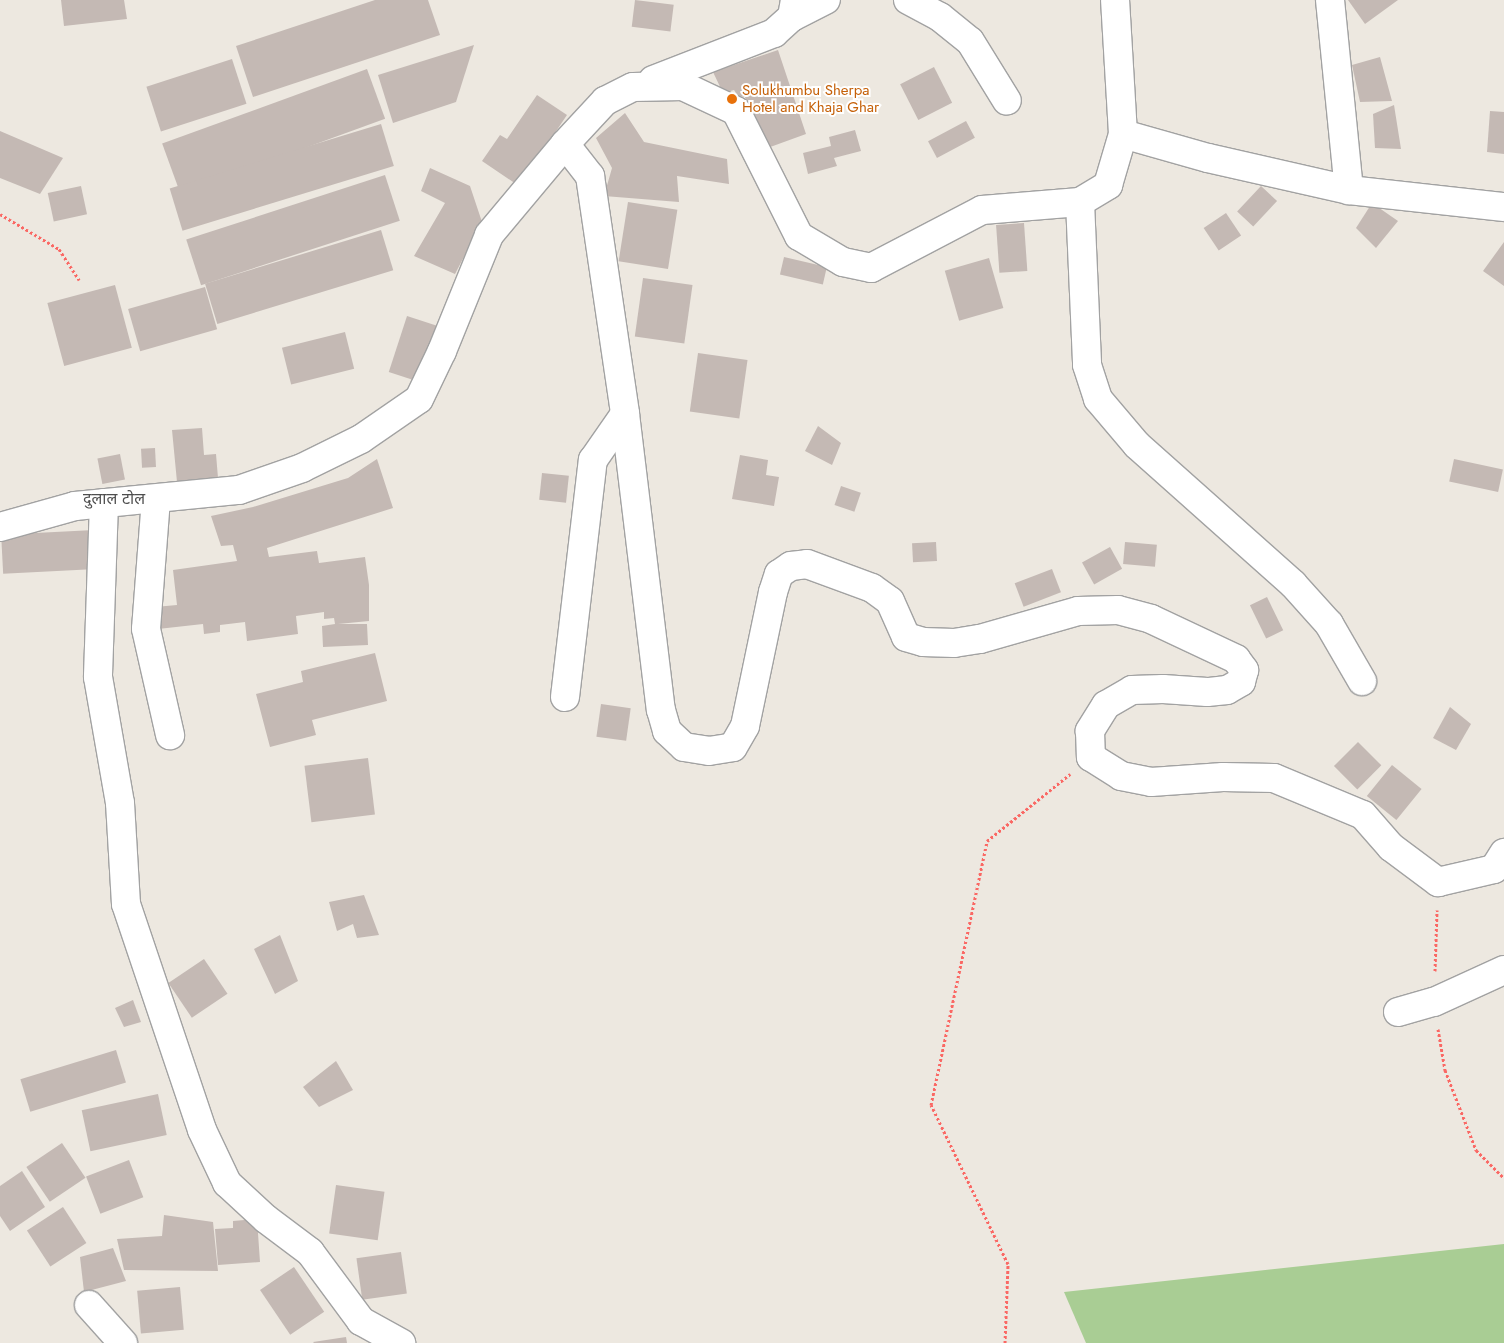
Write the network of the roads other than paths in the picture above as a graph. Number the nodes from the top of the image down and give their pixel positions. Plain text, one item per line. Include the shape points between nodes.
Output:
1 (826, 0) edge
2 (908, 0) edge
3 (1115, 0) edge
4 (1330, 0) edge
5 (794, 8) edge
6 (633, 87) junction
7 (1008, 101) dead end
8 (1124, 134) junction
9 (565, 144) junction
10 (1349, 190) junction
11 (1080, 202) junction
12 (1504, 207) edge
13 (624, 414) junction
14 (156, 499) junction
15 (104, 503) junction
16 (0, 527) edge
17 (1362, 681) dead end
18 (565, 697) dead end
19 (170, 735) dead end
20 (1501, 863) edge
21 (1504, 970) edge
22 (1398, 1012) dead end
23 (89, 1306) dead end
24 (123, 1343) edge
25 (401, 1343) edge

1 - 5 street
2 - 7 street via 940,17 970,41
3 - 8 street
4 - 10 street
5 - 6 street via 774,33
6 - 9 street via 605,101
6 - 11 street via 683,86 736,111 799,236 843,262 871,268 982,210
8 - 10 street via 1208,158
8 - 11 street via 1108,185
9 - 13 street via 590,176
9 - 14 street via 489,235 419,399 361,439 302,468 239,490
10 - 12 street
11 - 17 street via 1087,365 1098,399 1137,445 1294,584 1329,624
13 - 18 street via 592,460
13 - 20 street via 661,710 667,731 684,747 709,751 732,747 745,726 779,574 791,566 808,564 872,588 890,601 906,637 923,642 954,643 980,639 1078,611 1118,610 1151,619 1236,659 1244,670 1241,682 1227,690 1207,692 1132,690 1106,705 1090,731 1091,757 1121,776 1151,782 1223,777 1274,778 1362,815 1391,848 1438,882
14 - 15 street
14 - 19 street via 146,629
15 - 16 street via 75,506
15 - 25 street via 98,677 120,803 126,904 202,1130 227,1184 266,1220 310,1252 361,1321
21 - 22 street via 1434,1002
23 - 24 street

